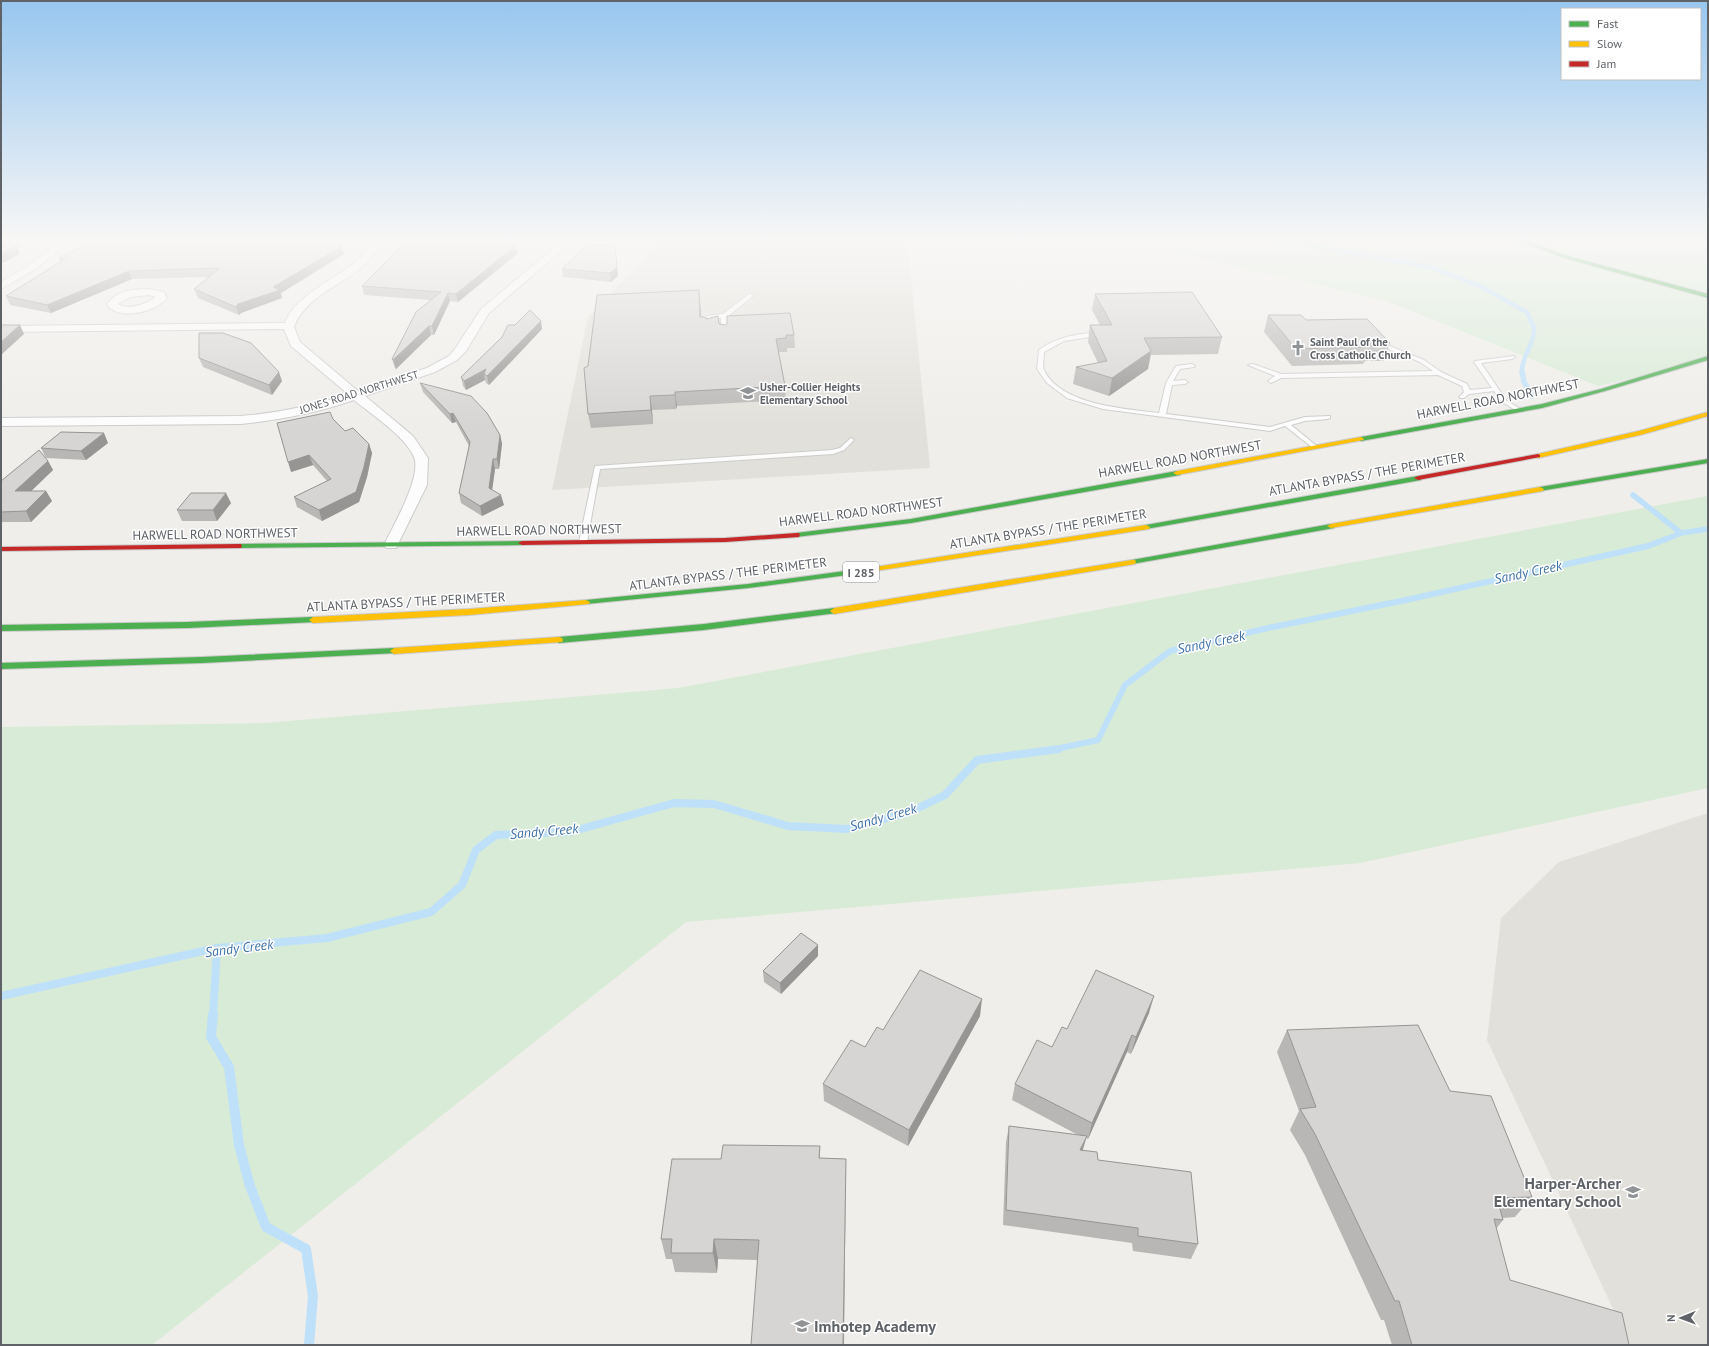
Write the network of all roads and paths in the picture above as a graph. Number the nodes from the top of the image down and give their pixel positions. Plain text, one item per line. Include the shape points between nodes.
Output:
1 (310, 301) edge
2 (497, 301) edge
3 (744, 301) edge
4 (125, 310) dead end
5 (724, 316) junction
6 (289, 326) junction
7 (105, 328) junction
8 (1, 329) edge
9 (709, 330) edge
10 (1101, 334) edge
11 (724, 336) edge
12 (1385, 346) edge
13 (1512, 357) dead end
14 (1708, 358) edge
15 (1250, 365) dead end
16 (1192, 366) dead end
17 (1440, 373) junction
18 (1280, 376) junction
19 (1271, 381) dead end
20 (1185, 382) dead end
21 (1168, 383) junction
22 (1496, 389) junction
23 (357, 395) junction
24 (1519, 410) junction
25 (1708, 414) edge
26 (1162, 415) junction
27 (1328, 417) dead end
28 (1, 422) edge
29 (1286, 424) junction
30 (851, 440) dead end
31 (1315, 447) junction
32 (1708, 461) edge
33 (583, 542) junction
34 (391, 545) junction
35 (1, 549) edge
36 (1, 628) edge
37 (1, 666) edge

1 - 6 street via 293,316
2 - 23 street, JONES ROAD NORTHWEST via 485,311 453,358 431,370
3 - 5 lane
4 - 7 street
5 - 9 lane via 709,313
5 - 11 lane
6 - 7 street
6 - 23 street via 290,335 296,344
7 - 8 street
10 - 26 lane via 1072,337 1051,343 1041,352 1040,369 1049,382 1068,397 1105,408
12 - 17 lane via 1422,361
13 - 22 lane via 1477,362
14 - 24 main road, HARWELL ROAD NORTHWEST via 1603,390
15 - 18 lane
16 - 21 lane via 1178,367
17 - 18 lane
17 - 22 lane via 1465,385 1465,395
18 - 19 lane
20 - 21 lane
21 - 26 lane
22 - 24 lane via 1504,402
23 - 28 street, JONES ROAD NORTHWEST via 298,412 240,420
23 - 34 street via 408,439 421,458 420,485
24 - 31 main road, HARWELL ROAD NORTHWEST
25 - 36 main road, ATLANTA BYPASS / THE PERIMETER / I 285 via 1661,429 1518,461 1002,551 749,586 524,608 320,621
26 - 29 lane via 1270,429
27 - 29 lane
29 - 31 lane
30 - 33 lane via 842,449 833,452 597,467
31 - 33 main road, HARWELL ROAD NORTHWEST via 917,520 818,533 725,540
32 - 37 main road via 1440,506 972,591 800,615 601,637 342,655
33 - 34 main road, HARWELL ROAD NORTHWEST
34 - 35 main road, HARWELL ROAD NORTHWEST

